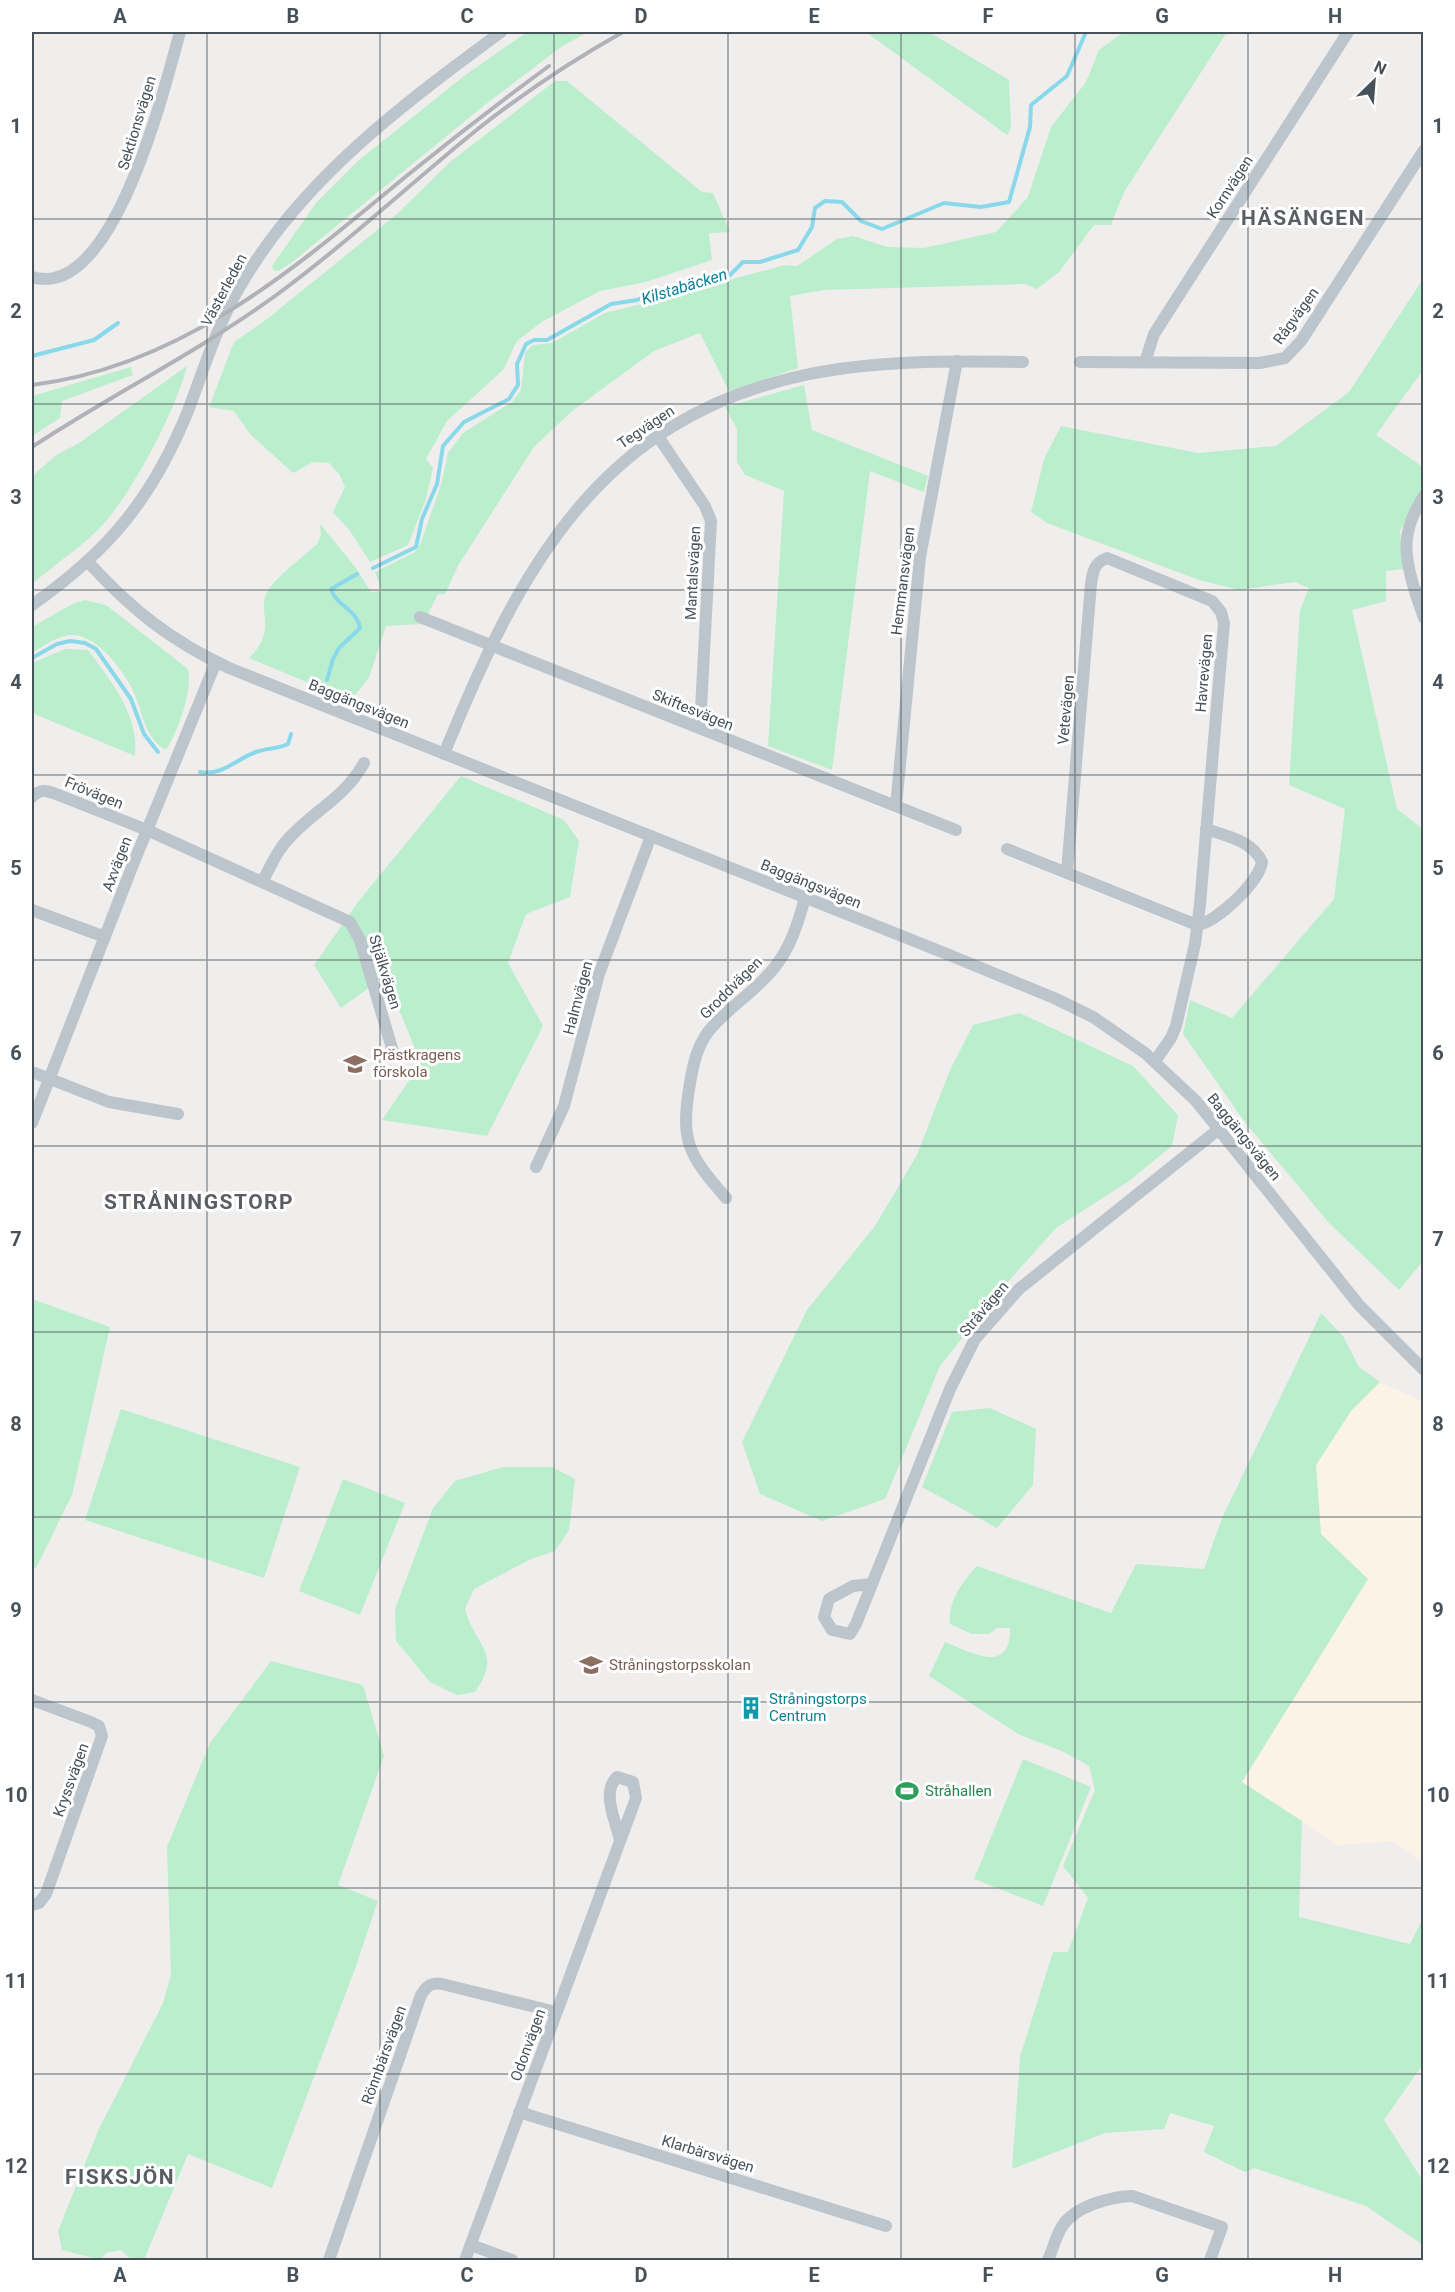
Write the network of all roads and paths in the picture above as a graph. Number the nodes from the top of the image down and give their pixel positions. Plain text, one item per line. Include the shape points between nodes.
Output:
1 (180, 32) edge
2 (501, 32) edge
3 (1348, 32) edge
4 (1424, 150) edge
5 (32, 277) edge
6 (957, 362) junction
7 (1023, 362) dead end
8 (1080, 362) dead end
9 (1145, 362) junction
10 (657, 435) junction
11 (1424, 496) edge
12 (1107, 558) joint
13 (88, 562) junction
14 (1420, 594) edge
15 (32, 605) edge
16 (420, 617) dead end
17 (1424, 618) edge
18 (490, 645) junction
19 (216, 662) junction
20 (699, 728) junction
21 (444, 754) junction
22 (364, 763) dead end
23 (32, 797) edge
24 (896, 806) junction
25 (1206, 829) junction
26 (147, 830) junction
27 (957, 830) dead end
28 (651, 837) junction
29 (1007, 849) dead end
30 (1067, 872) junction
31 (262, 882) junction
32 (805, 898) junction
33 (32, 909) edge
34 (1197, 925) junction
35 (105, 938) junction
36 (394, 1055) dead end
37 (1155, 1061) junction
38 (32, 1072) edge
39 (49, 1079) junction
40 (178, 1114) dead end
41 (32, 1123) edge
42 (1219, 1129) junction
43 (536, 1167) dead end
44 (726, 1198) dead end
45 (1424, 1370) edge
46 (871, 1584) junction
47 (32, 1700) edge
48 (620, 1840) dead end
49 (32, 1905) edge
50 (556, 2012) junction
51 (519, 2112) junction
52 (886, 2226) dead end
53 (471, 2246) junction
54 (329, 2260) edge
55 (465, 2260) edge
56 (512, 2260) edge
57 (1048, 2260) edge
58 (1210, 2260) edge

1 - 5 street, Sektionsvägen via 143,158 117,214 86,258 71,271 53,278
2 - 13 street, Västerleden via 350,151 277,231 229,305 166,460 147,494
3 - 9 street, Kornvägen via 1154,334
4 - 9 street, Rågvägen via 1301,341 1285,358 1260,363
6 - 7 street, Tegvägen
6 - 10 street, Tegvägen via 859,367 773,382 706,407
6 - 24 street, Hemmansvägen via 920,557
8 - 9 street, Rågvägen
10 - 18 street, Tegvägen via 621,461 581,504
10 - 20 street, Mantalsvägen via 711,521
11 - 14 street via 1406,537 1405,554
12 - 25 street, Havrevägen via 1212,601 1221,612 1224,623
12 - 30 street, Vetevägen via 1098,561 1091,584
13 - 15 street, Västerleden
13 - 19 street, Baggängsvägen via 145,619
14 - 17 street
16 - 18 street, Skiftesvägen
18 - 20 street, Skiftesvägen
18 - 21 street, Tegvägen
19 - 21 street, Baggängsvägen
19 - 26 street, Axvägen
20 - 24 street, Skiftesvägen
21 - 28 street, Baggängsvägen
22 - 31 street via 342,794 284,843
23 - 26 street, Frövägen via 45,790
24 - 27 street, Skiftesvägen
25 - 34 street, Havrevägen
25 - 34 street via 1249,845 1263,862 1256,877 1218,916 1207,924
26 - 31 street, Stjälkvägen
26 - 35 street, Axvägen
28 - 32 street, Baggängsvägen
28 - 43 street, Halmvägen via 607,948 564,1106
29 - 30 street
30 - 34 street
31 - 36 street, Stjälkvägen via 353,925
32 - 37 street, Baggängsvägen via 1054,998 1119,1033
32 - 44 street, Groddvägen via 784,954 758,985 708,1032 693,1065 686,1135 695,1160
33 - 35 street
34 - 37 street, Havrevägen via 1176,1026
35 - 39 street, Axvägen
37 - 42 street, Baggängsvägen
38 - 39 street
39 - 40 street via 109,1102
39 - 41 street, Axvägen
42 - 45 street, Baggängsvägen via 1359,1305
42 - 46 street, Stråvägen via 1019,1289 975,1339 950,1389
46 - 46 street, Stråvägen via 850,1634 832,1630 824,1617 829,1599 853,1586
47 - 49 street, Kryssvägen via 92,1722 99,1726 102,1736 46,1894
48 - 50 street, Odonvägen
50 - 51 street, Odonvägen
50 - 54 street, Rönnbärsvägen via 442,1984 427,1986 405,2038
51 - 52 street, Klarbärsvägen
51 - 53 street, Odonvägen
53 - 55 street, Odonvägen
53 - 56 street
57 - 58 street via 1070,2217 1082,2209 1132,2196 1222,2227

